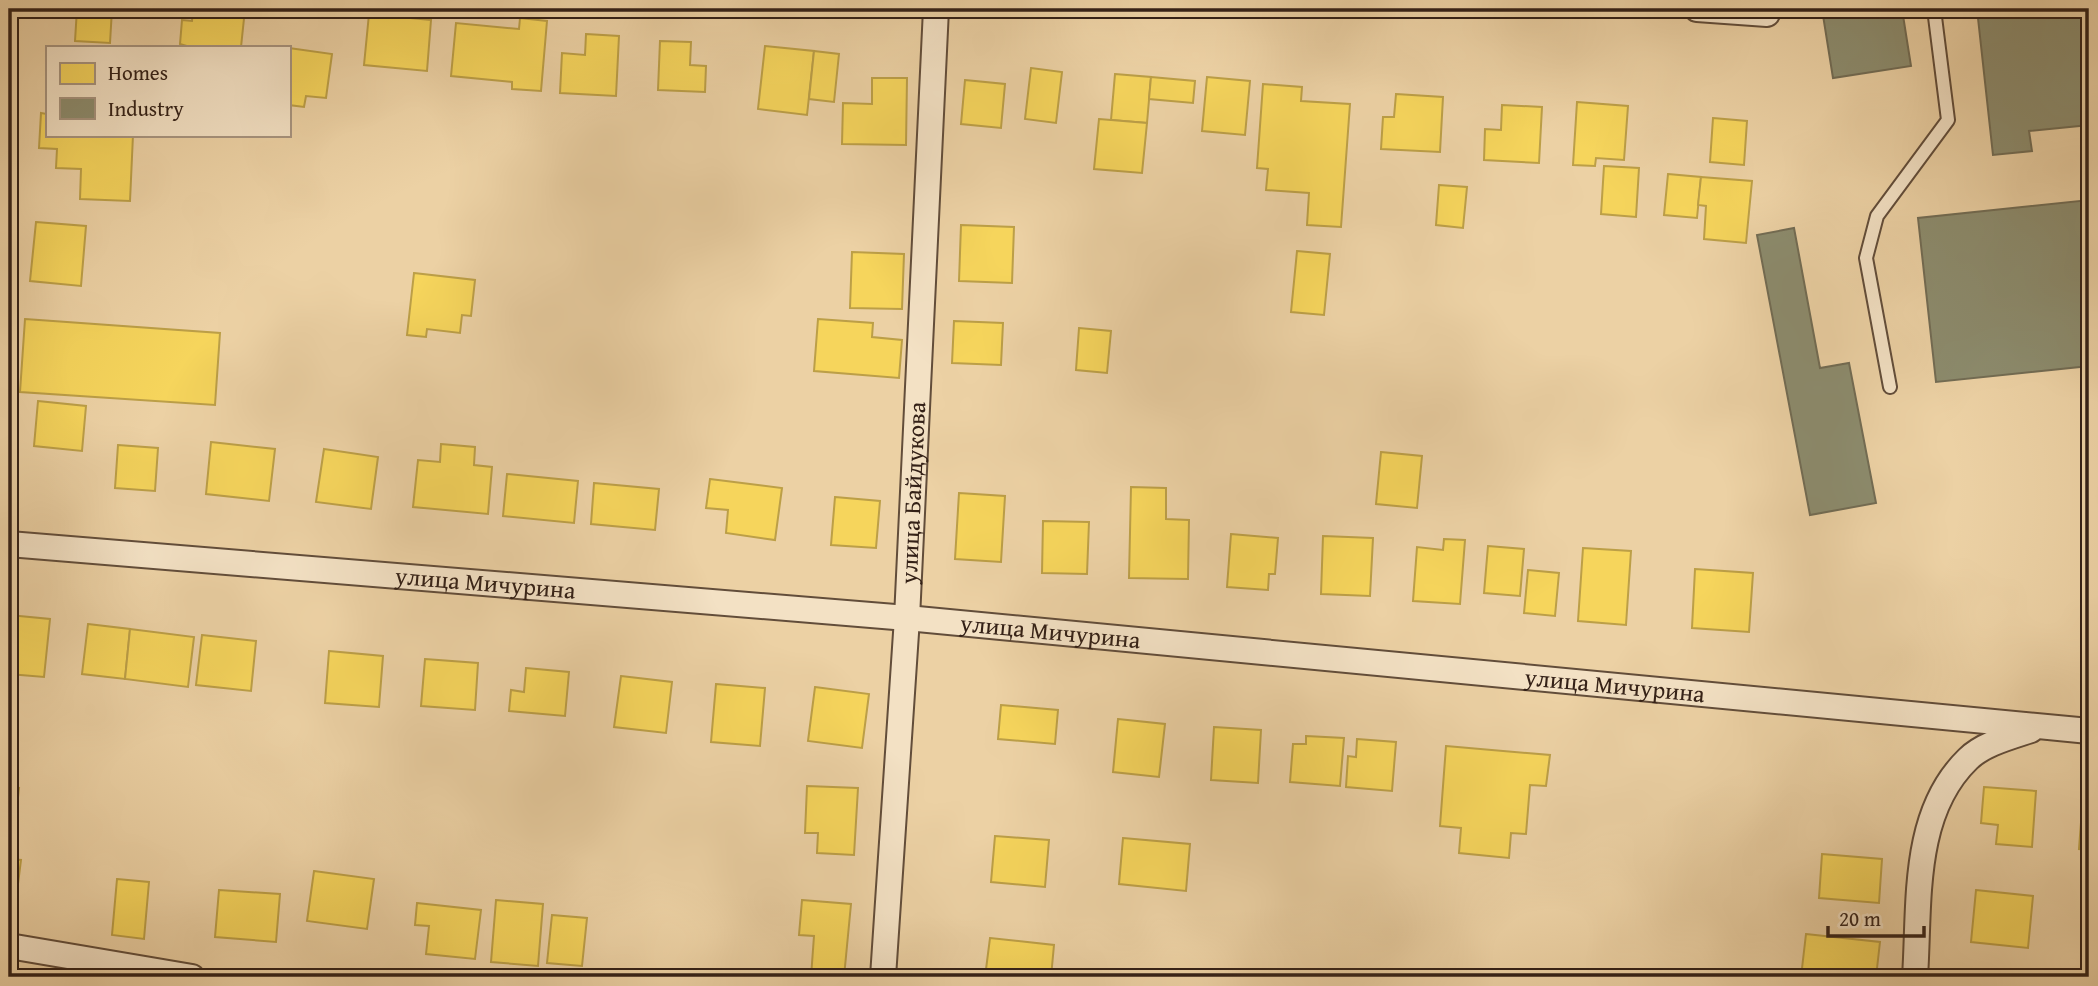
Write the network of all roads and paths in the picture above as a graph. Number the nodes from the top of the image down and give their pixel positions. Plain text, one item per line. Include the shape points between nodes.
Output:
1 (936, 9) edge
2 (1697, 9) edge
3 (1934, 9) edge
4 (1769, 11) edge
5 (1890, 387) dead end
6 (9, 544) edge
7 (907, 618) junction
8 (2041, 727) junction
9 (2089, 731) edge
10 (9, 946) edge
11 (192, 977) edge
12 (883, 977) edge
13 (1915, 977) edge

1 - 7 street, улица Байдукова
2 - 4 street
3 - 5 lane via 1948,120 1877,216 1866,258
6 - 7 street, улица Мичурина
7 - 8 street, улица Мичурина
7 - 12 street, улица Байдукова
8 - 9 street, улица Мичурина
8 - 13 street via 2002,739 1969,757 1931,814 1924,847
10 - 11 street

